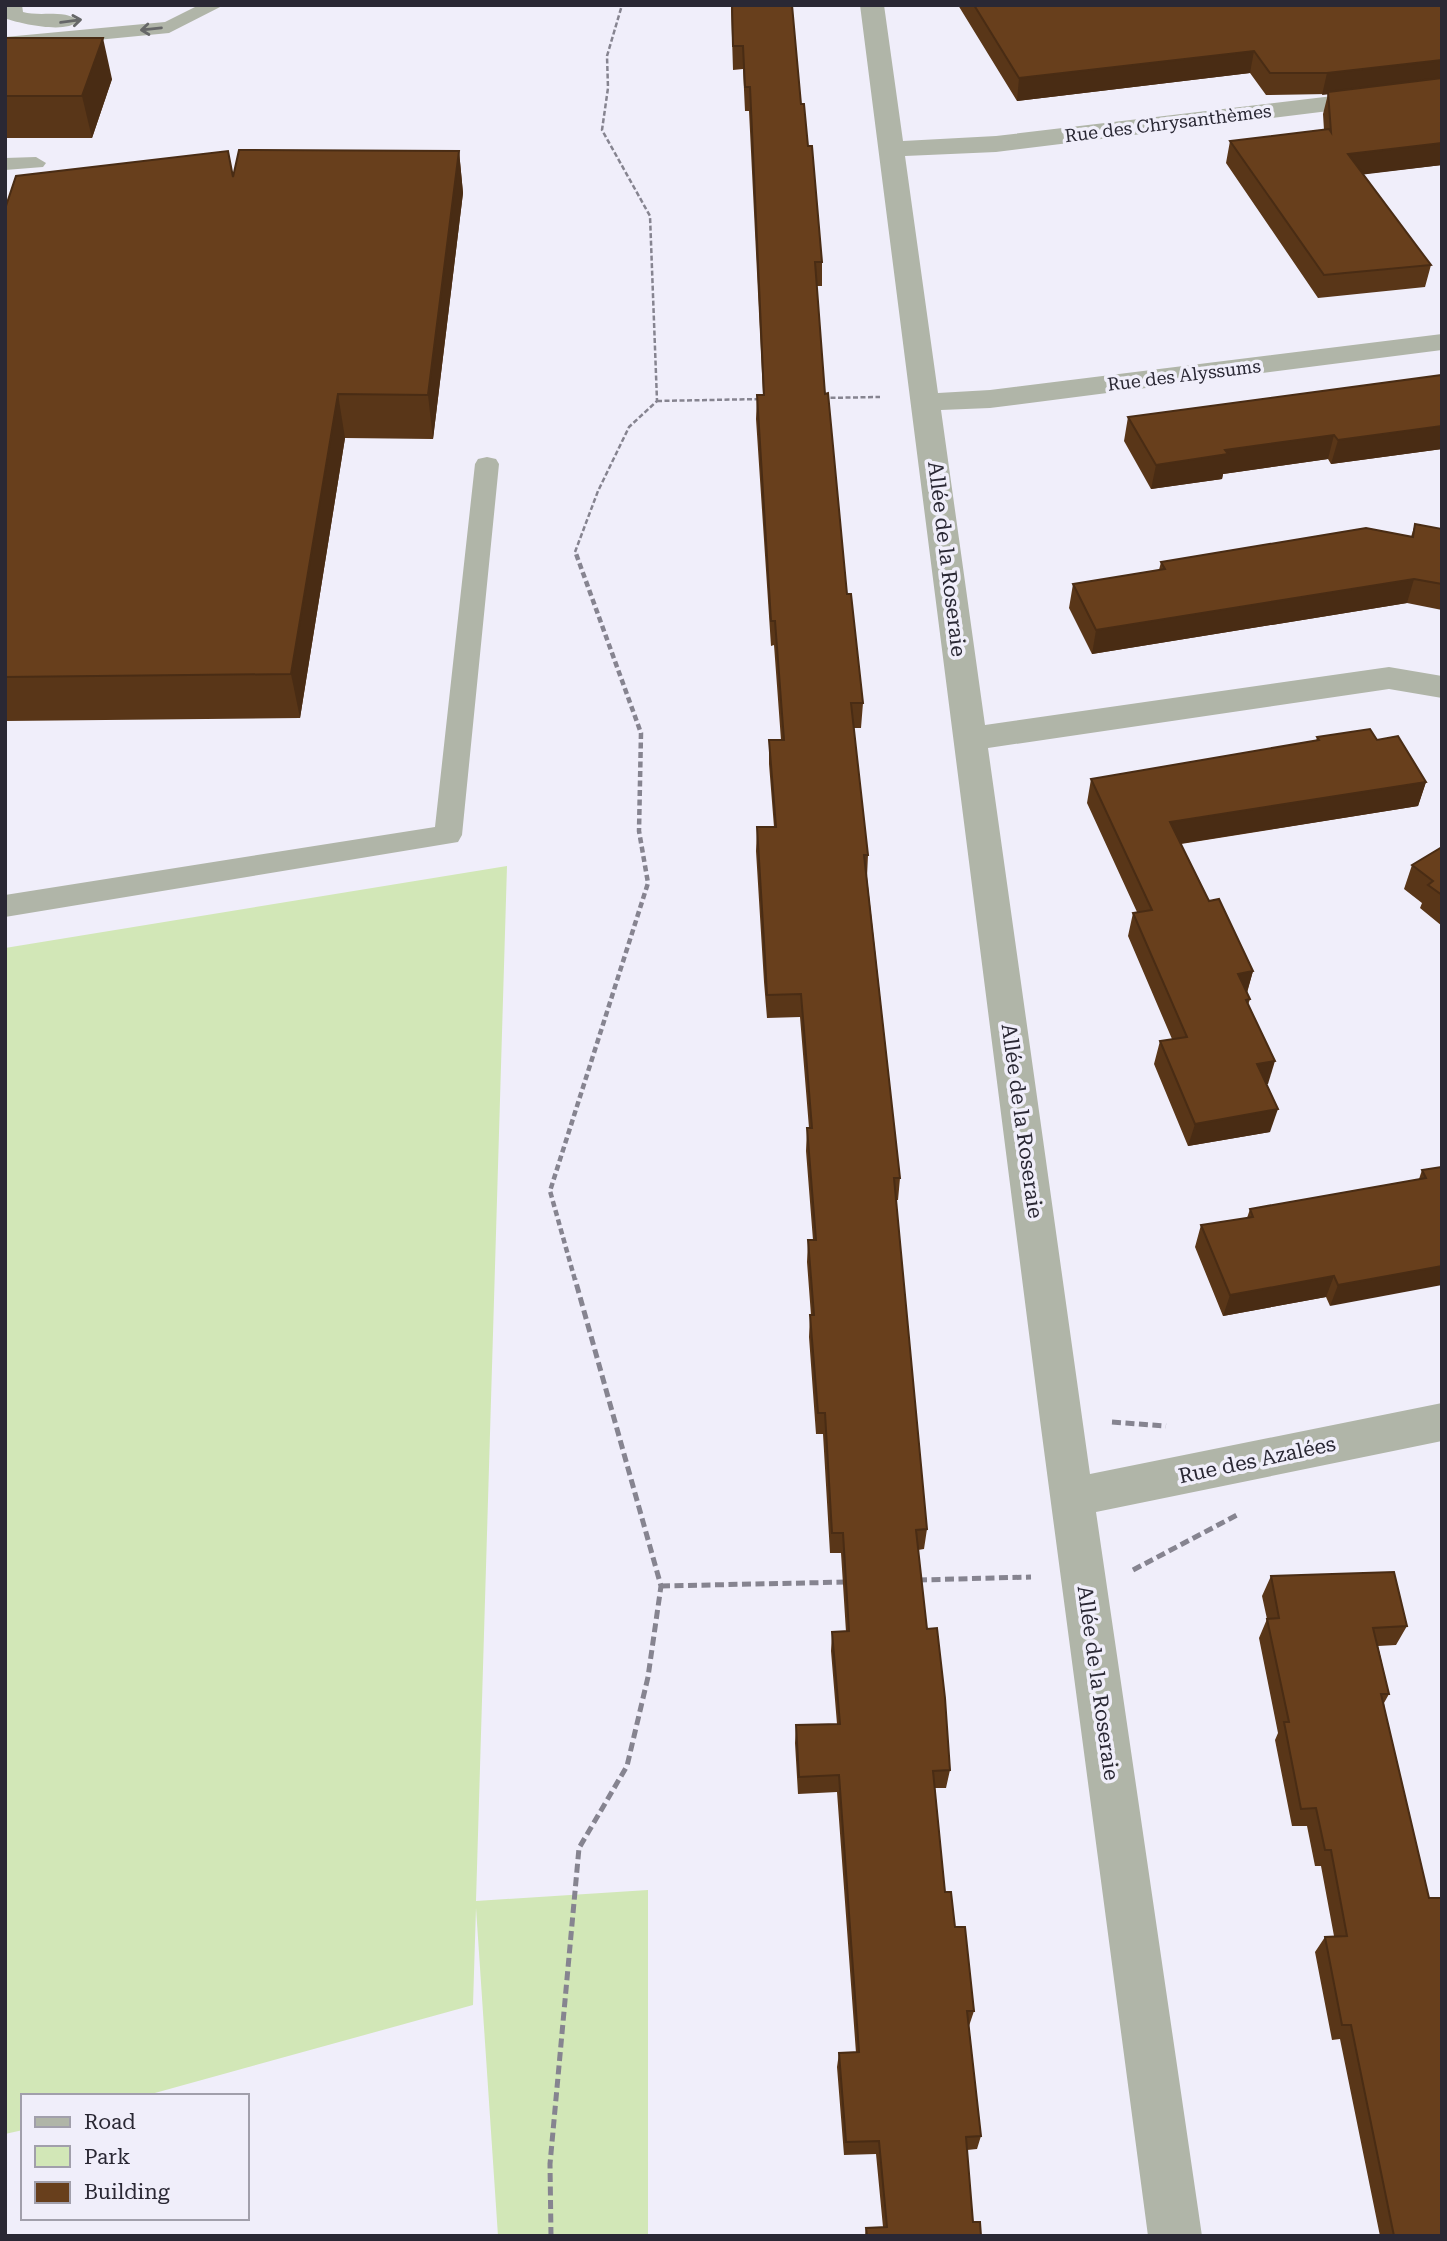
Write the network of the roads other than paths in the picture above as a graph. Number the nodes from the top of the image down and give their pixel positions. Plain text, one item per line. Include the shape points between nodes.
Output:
1 (12, 5) edge
2 (187, 5) edge
3 (215, 5) edge
4 (872, 5) edge
5 (5, 43) edge
6 (1442, 90) edge
7 (893, 149) junction
8 (36, 163) dead end
9 (5, 164) edge
10 (1442, 342) edge
11 (926, 401) junction
12 (488, 464) dead end
13 (1442, 687) edge
14 (970, 739) junction
15 (5, 906) edge
16 (1442, 1422) edge
17 (1073, 1497) junction
18 (1175, 2236) edge

1 -> 2 lane via 14,15 55,23
3 -> 5 lane via 169,27
4 - 7 street, Allée de la Roseraie
6 - 7 street, Rue des Chrysanthèmes via 996,144
7 - 11 street, Allée de la Roseraie
8 - 9 lane
10 - 11 street, Rue des Alyssums via 990,399
11 - 14 street, Allée de la Roseraie
12 - 15 lane via 448,835
13 - 14 street via 1389,678
14 - 17 street, Allée de la Roseraie
16 - 17 street, Rue des Azalées
17 - 18 street, Allée de la Roseraie

